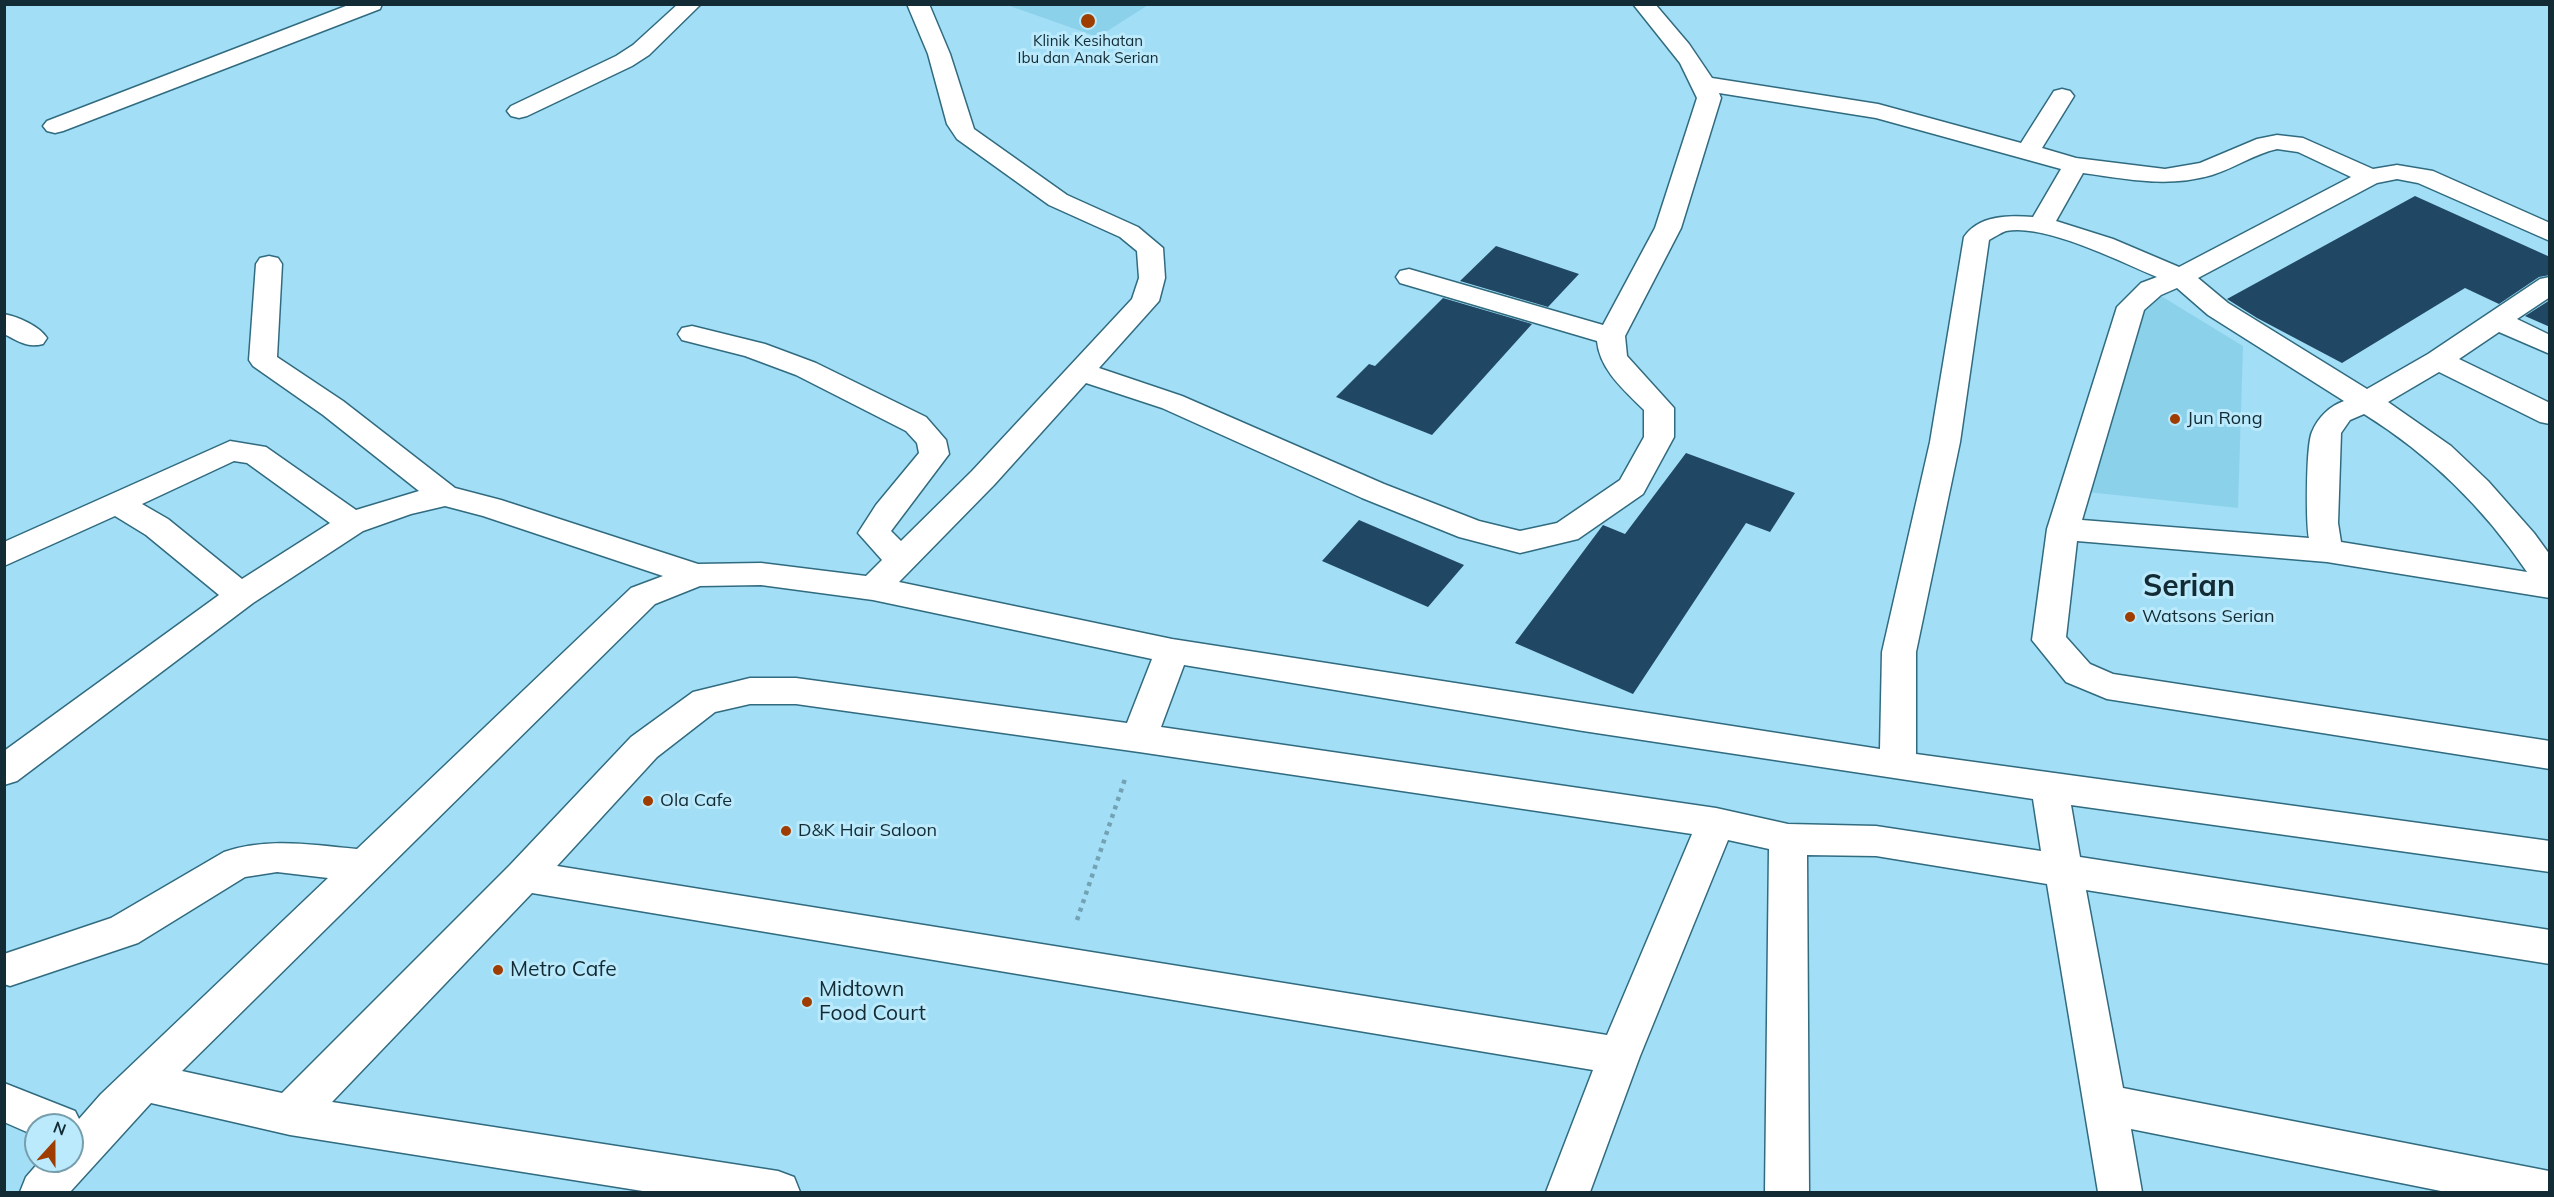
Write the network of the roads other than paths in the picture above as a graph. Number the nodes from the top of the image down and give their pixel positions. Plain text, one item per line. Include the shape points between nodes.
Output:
1 (372, 4) edge
2 (691, 4) edge
3 (918, 4) edge
4 (1643, 4) edge
5 (1704, 84) junction
6 (2062, 96) dead end
7 (519, 111) dead end
8 (55, 126) dead end
9 (2027, 153) junction
10 (2075, 165) junction
11 (2370, 177) junction
12 (2041, 225) junction
13 (2550, 233) edge
14 (269, 264) dead end
15 (1409, 277) dead end
16 (2180, 277) junction
17 (2550, 285) edge
18 (2497, 320) junction
19 (4, 322) edge
20 (692, 334) dead end
21 (1611, 336) junction
22 (33, 338) dead end
23 (2550, 346) edge
24 (2438, 360) junction
25 (1081, 372) junction
26 (2367, 402) junction
27 (2550, 415) edge
28 (446, 496) junction
29 (116, 503) junction
30 (352, 523) junction
31 (2063, 529) junction
32 (2327, 551) junction
33 (4, 555) edge
34 (900, 559) junction
35 (698, 575) junction
36 (2550, 580) edge
37 (2550, 587) edge
38 (873, 588) junction
39 (241, 595) junction
40 (1172, 651) junction
41 (1139, 738) junction
42 (2550, 755) edge
43 (1898, 766) junction
44 (4, 771) edge
45 (2049, 787) junction
46 (1716, 824) junction
47 (1788, 839) junction
48 (2550, 857) edge
49 (366, 866) junction
50 (2064, 871) junction
51 (524, 876) junction
52 (2550, 947) edge
53 (10, 969) dead end
54 (1619, 1056) junction
55 (144, 1082) junction
56 (4, 1102) edge
57 (2103, 1104) junction
58 (24, 1114) edge
59 (290, 1115) junction
60 (84, 1133) edge
61 (53, 1173) edge
62 (42, 1192) edge
63 (778, 1192) edge
64 (1568, 1192) edge
65 (1787, 1192) edge
66 (2120, 1192) edge
67 (2549, 1192) edge

1 - 8 street
2 - 7 street via 624,61
3 - 25 street via 965,134 1058,200 1129,232 1150,248 1152,279 1145,301
4 - 5 street
5 - 9 street via 1878,111
5 - 21 street via 1709,98 1668,228
6 - 9 street
9 - 10 street
10 - 11 street via 2165,176 2206,170 2257,146 2277,142 2302,145
10 - 12 street
11 - 13 street via 2397,172 2424,176
11 - 16 street
12 - 16 street via 2104,245
12 - 43 street via 1996,225 1977,237 1946,442 1899,652
14 - 28 street via 263,360 348,419
15 - 21 street
16 - 26 street via 2218,309
16 - 31 street via 2151,289 2131,307
17 - 18 street
18 - 23 street
18 - 24 street
19 - 22 street
20 - 34 street via 755,350 806,369 916,424 931,440 934,454 887,509 874,533
21 - 25 street via 1613,357 1659,408 1659,437 1632,487 1567,531 1520,542 1470,530 1172,402
24 - 26 street
24 - 27 street
25 - 34 street via 983,478
26 - 32 street via 2340,413 2326,433 2322,523
26 - 36 street via 2440,453 2477,488 2523,541
28 - 30 street
28 - 35 street
29 - 30 street via 230,451 255,454
29 - 33 street
29 - 39 street via 157,527
30 - 39 street
31 - 32 street
31 - 42 street via 2049,640 2078,673 2107,686
32 - 37 street
34 - 38 street
35 - 38 street via 761,574
35 - 49 street via 643,596
38 - 40 street
39 - 44 street
40 - 41 street
40 - 43 street
41 - 46 street
41 - 51 street via 796,691 750,691 705,701 644,747
43 - 45 street
45 - 48 street
45 - 50 street
46 - 47 street
46 - 54 street
47 - 50 street via 1875,841
47 - 65 street
49 - 53 street via 277,857 237,863 124,932
49 - 55 street
50 - 52 street
50 - 57 street
51 - 54 street
51 - 59 street
54 - 64 street
55 - 59 street
55 - 60 street
56 - 58 street
57 - 66 street
57 - 67 street
59 - 63 street
61 - 62 street

